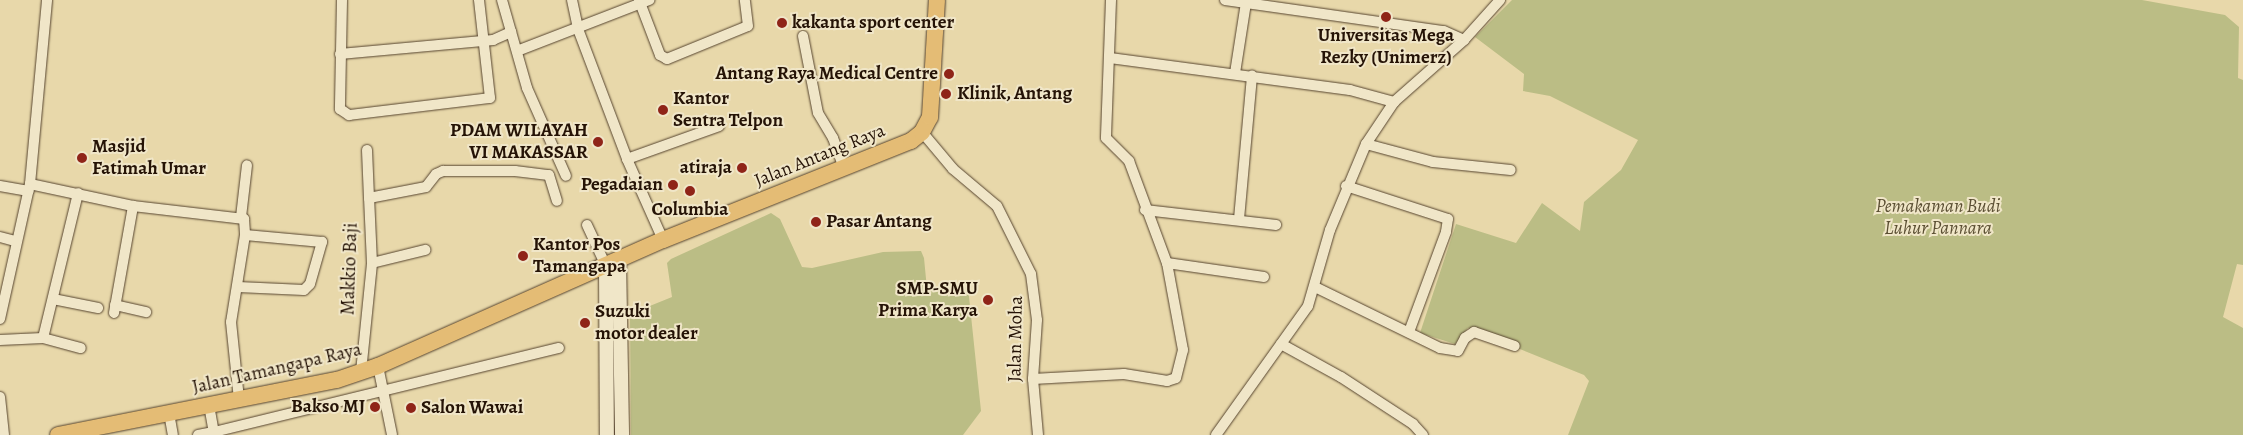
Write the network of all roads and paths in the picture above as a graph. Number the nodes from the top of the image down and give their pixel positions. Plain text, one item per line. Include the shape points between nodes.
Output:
1 (47, 0) edge
2 (342, 0) edge
3 (479, 0) edge
4 (502, 0) edge
5 (572, 0) edge
6 (745, 0) edge
7 (937, 0) edge
8 (1111, 0) edge
9 (1225, 0) edge
10 (1500, 0) edge
11 (643, 1) edge
12 (1246, 3) junction
13 (578, 29) junction
14 (508, 33) junction
15 (803, 36) dead end
16 (488, 40) junction
17 (1464, 40) junction
18 (517, 51) junction
19 (340, 54) junction
20 (1110, 58) junction
21 (1235, 73) junction
22 (1252, 76) junction
23 (1394, 102) junction
24 (719, 126) dead end
25 (922, 132) junction
26 (1366, 144) junction
27 (367, 150) dead end
28 (627, 159) junction
29 (247, 165) dead end
30 (844, 169) junction
31 (1511, 170) dead end
32 (566, 176) dead end
33 (0, 186) edge
34 (1346, 186) junction
35 (30, 188) junction
36 (78, 193) junction
37 (369, 198) junction
38 (557, 201) dead end
39 (133, 206) junction
40 (1145, 210) junction
41 (241, 218) junction
42 (1239, 219) junction
43 (587, 225) dead end
44 (1276, 225) dead end
45 (245, 236) junction
46 (0, 238) edge
47 (664, 240) junction
48 (15, 241) junction
49 (426, 250) dead end
50 (1167, 262) junction
51 (372, 263) junction
52 (613, 263) junction
53 (1264, 277) dead end
54 (2, 286) edge
55 (1315, 287) junction
56 (238, 288) junction
57 (53, 299) junction
58 (98, 308) dead end
59 (146, 312) dead end
60 (0, 319) edge
61 (1409, 332) junction
62 (43, 338) junction
63 (0, 340) edge
64 (1281, 344) junction
65 (1515, 346) dead end
66 (81, 348) dead end
67 (558, 348) dead end
68 (378, 366) junction
69 (361, 372) junction
70 (1033, 379) junction
71 (384, 391) junction
72 (0, 397) edge
73 (239, 400) junction
74 (209, 405) junction
75 (169, 413) junction
76 (214, 433) edge
77 (4, 435) edge
78 (58, 435) edge
79 (174, 435) edge
80 (198, 435) edge
81 (392, 435) edge
82 (607, 435) edge
83 (622, 435) edge
84 (1038, 435) edge
85 (1216, 435) edge
86 (1423, 435) edge

1 - 35 street
2 - 19 street
3 - 16 street
4 - 14 street
5 - 13 street
6 - 11 street via 748,26 667,59 660,55
7 - 25 main road via 932,104 928,124
8 - 20 street
9 - 12 street
10 - 17 street
11 - 13 street
12 - 17 street via 1444,31
12 - 21 street
13 - 18 street
13 - 28 street
14 - 16 street
14 - 18 street
15 - 30 street via 820,120 833,138
16 - 19 street
16 - 19 street via 490,98 360,114 346,115 341,111
17 - 23 street
18 - 32 street via 539,121
20 - 21 street
20 - 40 street via 1106,139 1129,161
21 - 22 street
22 - 23 street via 1355,91
22 - 42 street
23 - 26 street
24 - 28 street
25 - 30 main road, Jalan Antang Raya via 911,141
25 - 70 street, Jalan Moha via 953,169 997,206 1024,257 1035,291 1037,320
26 - 31 street via 1433,162
26 - 34 street
27 - 37 street, Makkio Baji
28 - 47 street
29 - 41 street
30 - 47 main road, Jalan Antang Raya
33 - 35 street
34 - 55 street
34 - 61 street via 1448,219
35 - 36 street
35 - 48 street
36 - 39 street
36 - 57 street
37 - 38 street via 426,187 436,174 443,172 515,171 548,175
37 - 51 street, Makkio Baji
39 - 41 street
39 - 59 street via 114,309
40 - 42 street
40 - 50 street
41 - 45 street via 245,222
42 - 44 street
43 - 52 street
45 - 56 street
45 - 56 street via 322,242 310,284 304,290
46 - 48 street
47 - 52 main road, Jalan Antang Raya
48 - 54 street
49 - 51 street
50 - 53 street
50 - 70 street via 1183,350 1176,378 1167,382 1124,374
51 - 69 street, Makkio Baji
52 - 68 main road, Jalan Tamangapa Raya
52 - 82 street
52 - 83 street
54 - 60 street
55 - 61 street
55 - 64 street via 1308,306
56 - 73 street via 231,333
57 - 58 street
57 - 62 street
61 - 65 street via 1440,348 1455,351 1474,332
62 - 63 street
62 - 66 street
64 - 85 street
64 - 86 street via 1341,377 1413,424
67 - 71 street
68 - 69 main road, Jalan Tamangapa Raya
68 - 71 street
69 - 73 main road, Jalan Tamangapa Raya
70 - 84 street, Jalan Moha
71 - 76 street
71 - 81 street
72 - 77 street
73 - 74 main road, Jalan Tamangapa Raya
74 - 75 main road, Jalan Tamangapa Raya
74 - 76 street
75 - 78 main road, Jalan Tamangapa Raya
75 - 79 street
76 - 80 street

